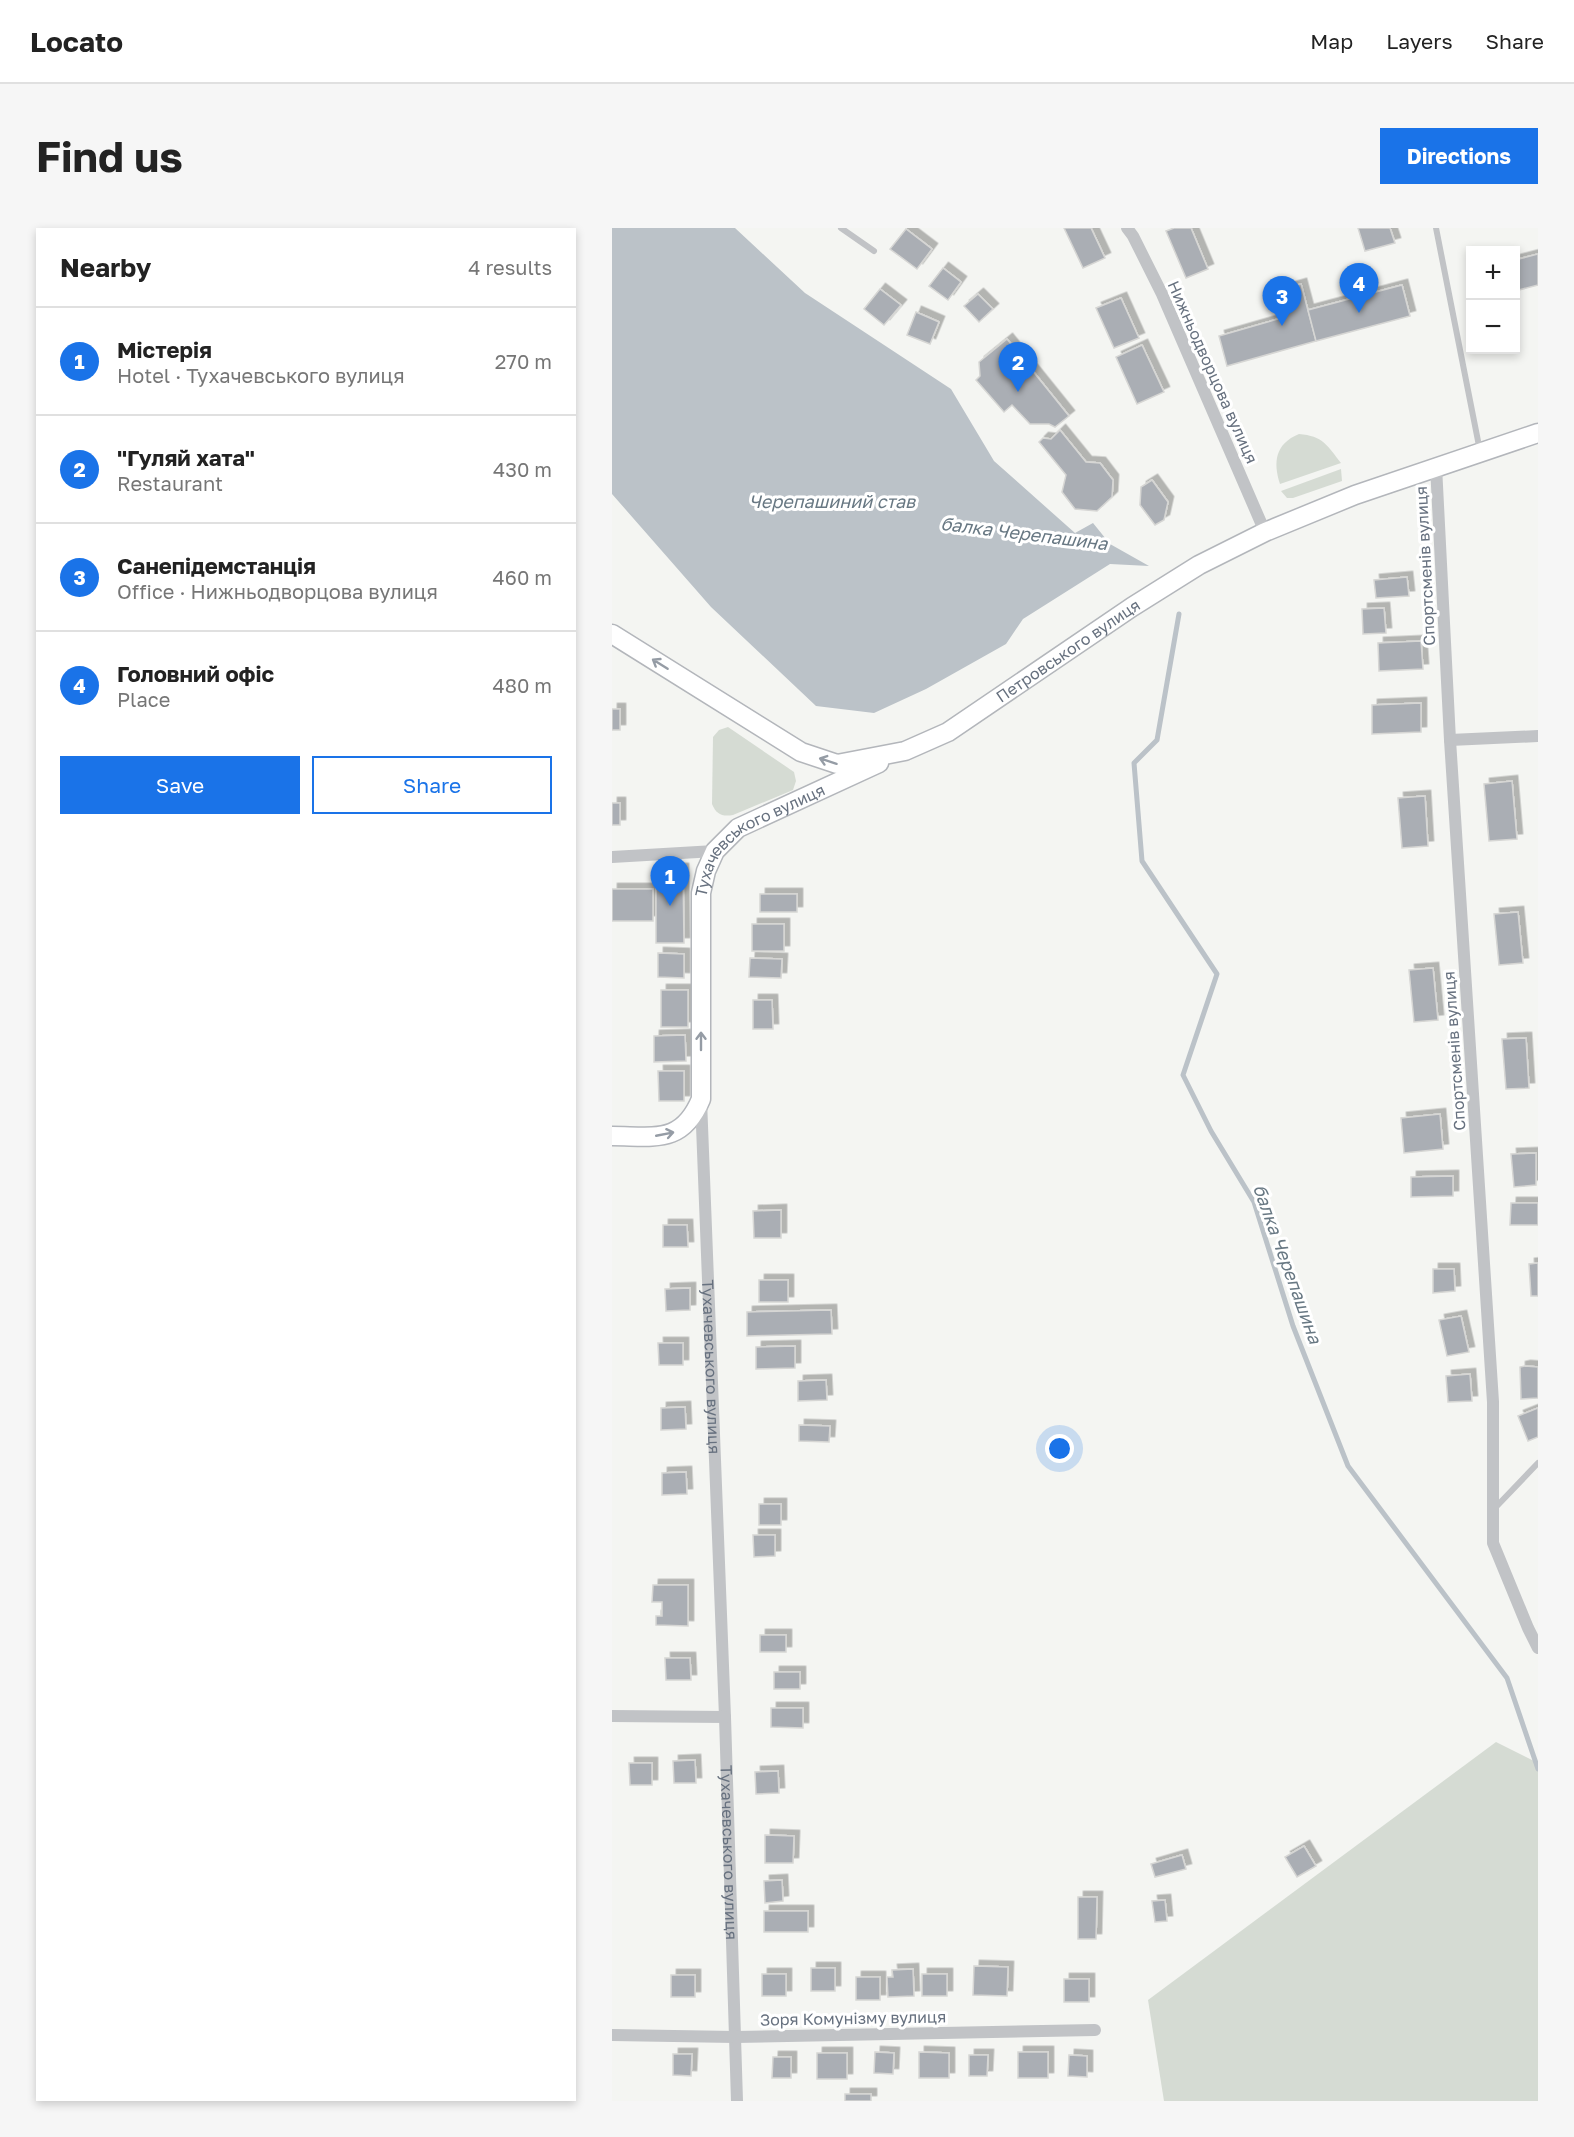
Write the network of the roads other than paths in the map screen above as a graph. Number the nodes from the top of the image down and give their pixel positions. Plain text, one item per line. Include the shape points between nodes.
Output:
1 (841, 228) edge
2 (1126, 228) edge
3 (1436, 228) edge
4 (874, 251) dead end
5 (1538, 433) edge
6 (1480, 451) junction
7 (1436, 466) junction
8 (1265, 532) junction
9 (612, 634) edge
10 (1538, 736) edge
11 (1450, 740) junction
12 (906, 751) junction
13 (715, 851) junction
14 (612, 857) edge
15 (701, 1099) junction
16 (612, 1136) edge
17 (1538, 1463) edge
18 (1493, 1509) junction
19 (1533, 1625) edge
20 (1538, 1648) edge
21 (612, 1716) edge
22 (725, 1717) junction
23 (1095, 2030) dead end
24 (612, 2036) edge
25 (735, 2037) junction
26 (737, 2101) edge

1 - 4 lane
2 - 8 street, Нижньодворцова вулиця via 1162,294
3 - 6 lane
5 - 6 main road, Петровського вулиця
6 - 7 main road, Петровського вулиця
7 - 8 main road, Петровського вулиця
7 - 11 street, Спортсменів вулиця
8 - 12 main road, Петровського вулиця via 1190,571 948,732
12 -> 9 main road, Петровського вулиця via 837,764 801,752
10 - 11 street
11 - 18 street, Спортсменів вулиця via 1493,1402
12 - 13 main road, Тухачевського вулиця via 738,828
13 - 14 street
15 -> 13 main road, Тухачевського вулиця via 702,893
16 -> 15 main road via 669,1135 687,1123
15 - 22 street, Тухачевського вулиця
17 - 18 lane
18 - 19 street, Спортсменів вулиця via 1493,1543
19 - 20 street, Спортсменів вулиця
21 - 22 street
22 - 25 street, Тухачевського вулиця
23 - 25 street, Зоря Комунізму вулиця
24 - 25 street, Зоря Комунізму вулиця
25 - 26 street, Тухачевського вулиця

